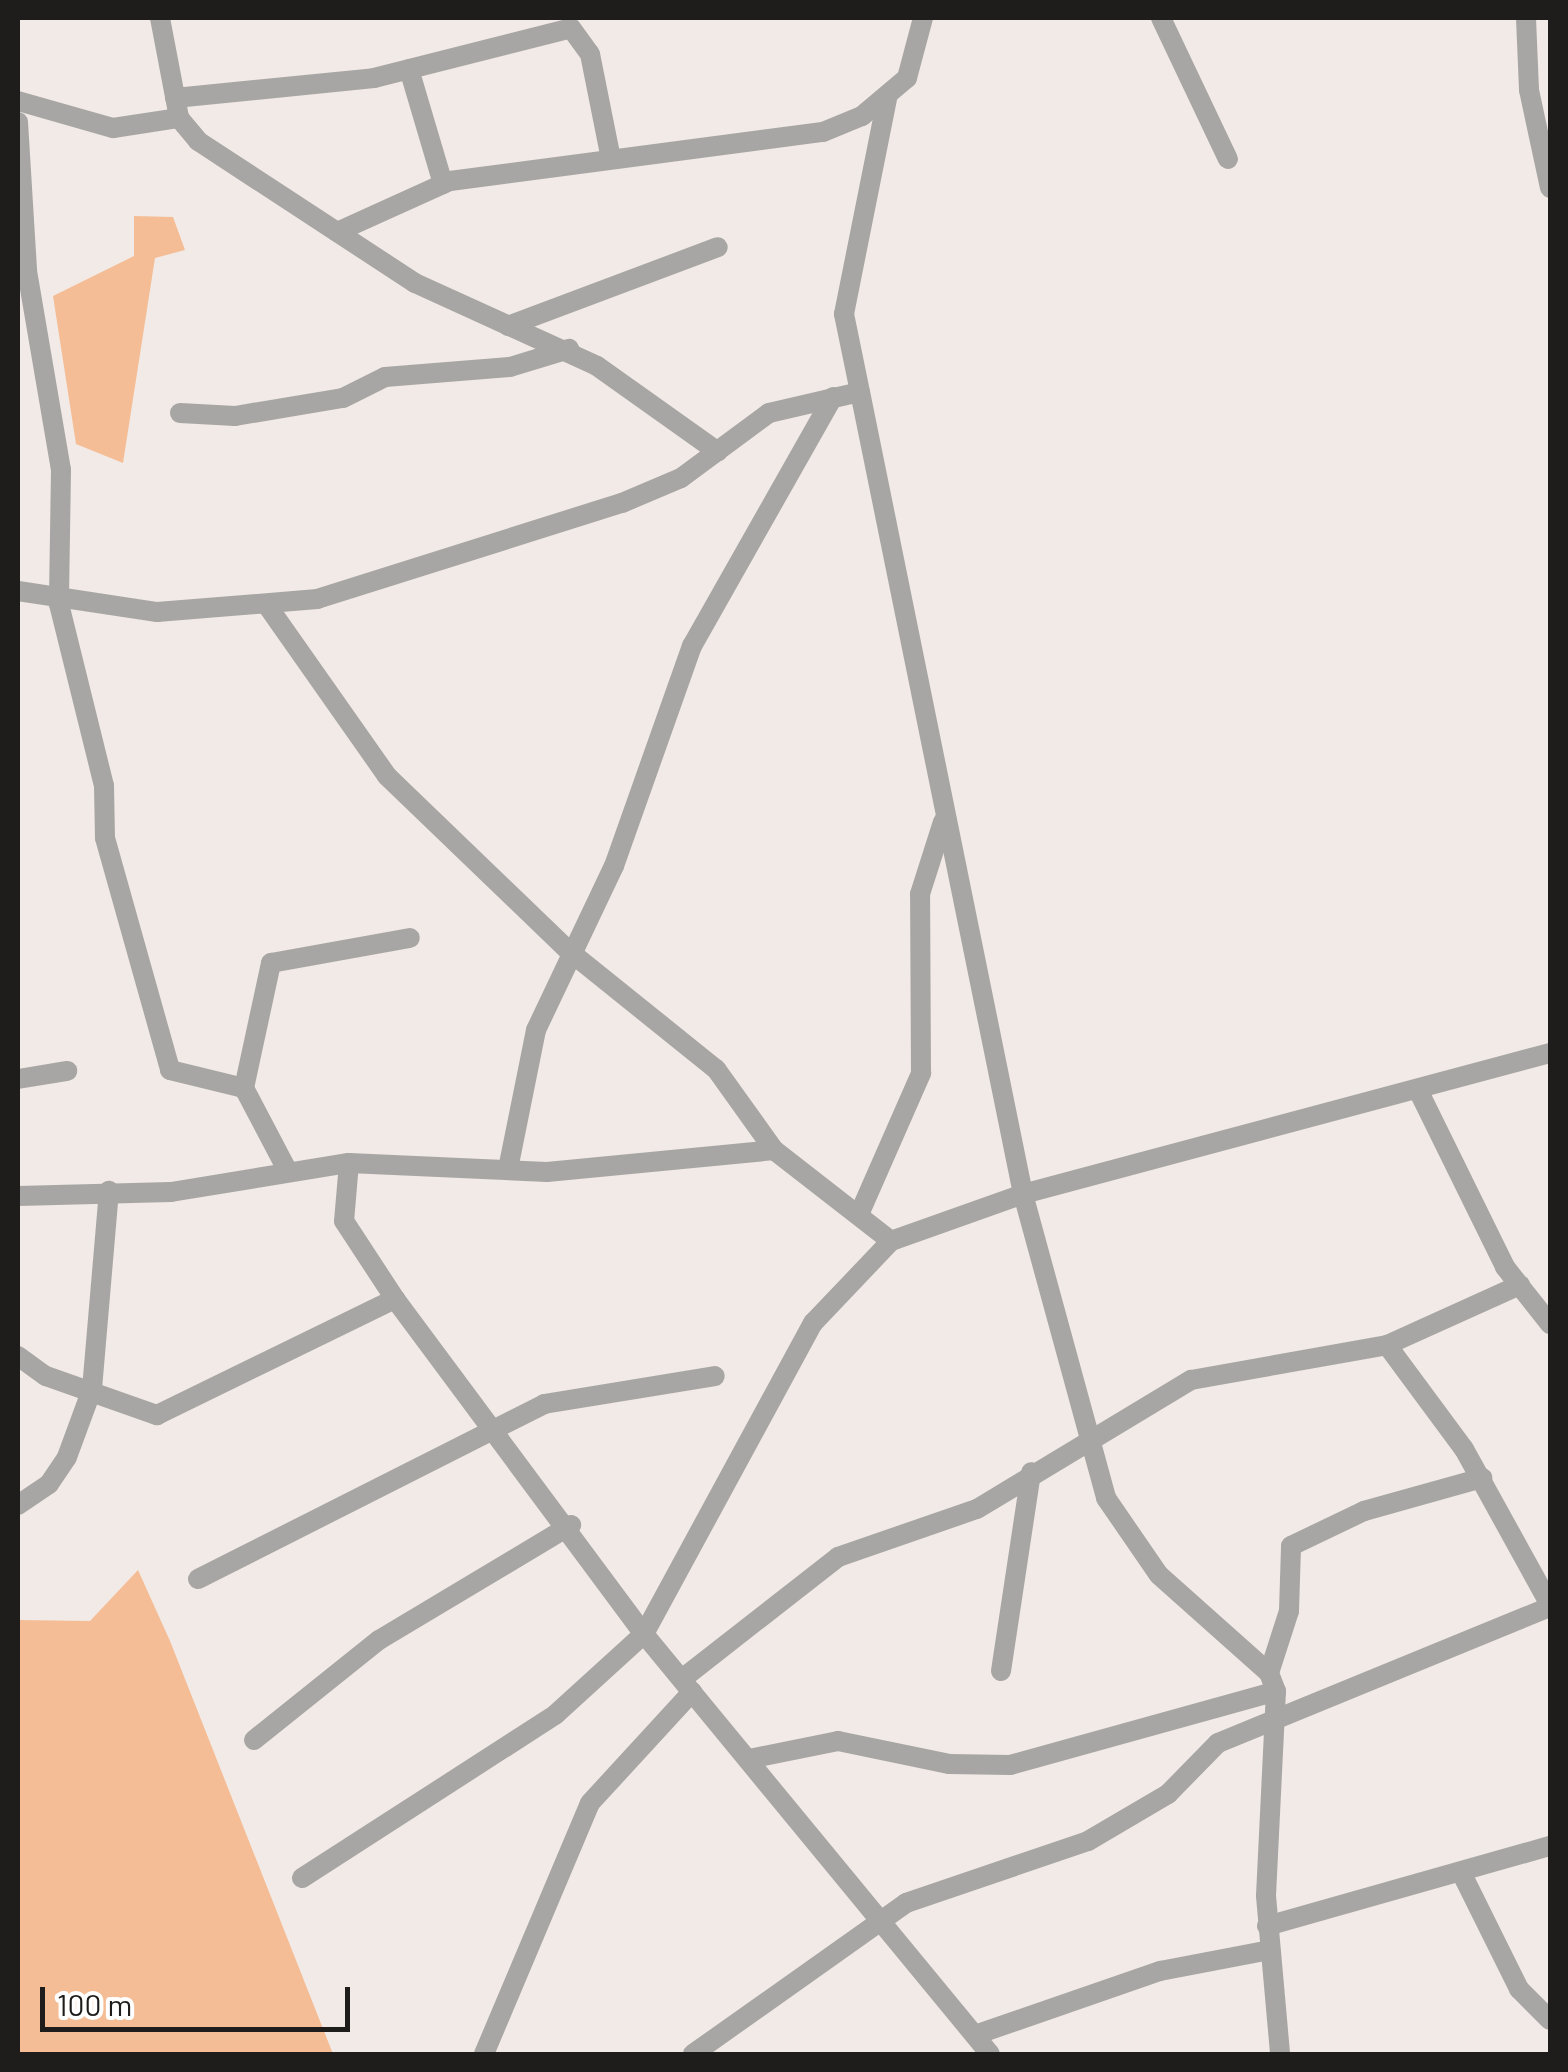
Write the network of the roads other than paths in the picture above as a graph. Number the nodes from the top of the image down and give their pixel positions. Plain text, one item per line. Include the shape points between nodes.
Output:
1 (160, 18) edge
2 (923, 18) edge
3 (1161, 18) edge
4 (1526, 18) edge
5 (408, 69) junction
6 (887, 98) junction
7 (18, 101) edge
8 (177, 108) junction
9 (18, 122) edge
10 (610, 154) junction
11 (1228, 159) dead end
12 (443, 184) junction
13 (1550, 188) edge
14 (337, 232) junction
15 (718, 247) dead end
16 (22, 265) edge
17 (508, 326) junction
18 (569, 350) junction
19 (860, 392) junction
20 (832, 397) junction
21 (180, 412) dead end
22 (718, 452) junction
23 (18, 591) edge
24 (60, 591) junction
25 (270, 608) junction
26 (943, 822) junction
27 (410, 938) dead end
28 (569, 951) junction
29 (1550, 1053) edge
30 (67, 1071) dead end
31 (18, 1078) edge
32 (244, 1088) junction
33 (1420, 1094) junction
34 (774, 1150) junction
35 (349, 1163) junction
36 (286, 1168) junction
37 (508, 1169) junction
38 (108, 1190) junction
39 (1024, 1194) junction
40 (18, 1196) edge
41 (861, 1210) junction
42 (892, 1241) junction
43 (1520, 1285) junction
44 (395, 1299) junction
45 (1550, 1324) edge
46 (1386, 1345) junction
47 (18, 1356) edge
48 (716, 1376) dead end
49 (92, 1389) junction
50 (494, 1425) junction
51 (1087, 1436) junction
52 (1031, 1472) junction
53 (1482, 1478) junction
54 (18, 1505) edge
55 (571, 1526) junction
56 (198, 1580) dead end
57 (1550, 1606) edge
58 (644, 1634) junction
59 (1001, 1671) dead end
60 (1272, 1682) junction
61 (687, 1685) junction
62 (1274, 1717) junction
63 (254, 1740) dead end
64 (748, 1759) junction
65 (1550, 1846) edge
66 (1462, 1872) junction
67 (302, 1878) dead end
68 (873, 1920) junction
69 (1267, 1926) junction
70 (1270, 1950) junction
71 (1550, 2020) edge
72 (983, 2048) edge
73 (484, 2054) edge
74 (693, 2054) edge
75 (1280, 2054) edge

1 - 8 street
2 - 6 street via 907,78
3 - 11 street
4 - 13 street via 1529,90
5 - 8 street
5 - 10 street via 571,28 590,54
5 - 12 street
6 - 10 street via 823,132
6 - 19 street via 844,314
7 - 8 street via 112,128
8 - 14 street via 198,141
9 - 16 street
10 - 12 street
12 - 14 street
14 - 17 street
15 - 17 street
16 - 24 street via 56,411
17 - 18 street
18 - 21 street via 510,367 386,376 343,398 235,416
18 - 22 street
19 - 20 street
19 - 26 street
20 - 22 street via 770,413
20 - 28 street via 692,646 614,866
22 - 25 street via 681,478 566,523
23 - 24 street
24 - 25 street via 157,612
24 - 32 street via 104,786 105,838 164,1056 188,1078
25 - 28 street via 387,776
26 - 39 street
26 - 41 street via 920,894 920,1073
27 - 32 street via 271,963
28 - 34 street via 716,1069
28 - 37 street via 536,1030
29 - 33 street
30 - 31 street
32 - 36 street
33 - 39 street
33 - 43 street
34 - 37 street
34 - 41 street
35 - 36 street
35 - 37 street
35 - 44 street via 344,1221
36 - 38 street via 171,1192
38 - 40 street
38 - 49 street
39 - 42 street
39 - 51 street
41 - 42 street
42 - 58 street via 814,1323
43 - 45 street
43 - 46 street
44 - 49 street via 157,1415
44 - 50 street
46 - 51 street via 1192,1380
46 - 53 street
47 - 49 street via 46,1376
48 - 50 street via 612,1388
49 - 54 street via 58,1470
50 - 55 street
50 - 56 street
51 - 52 street
51 - 60 street via 1106,1498 1135,1546
52 - 59 street
52 - 61 street via 977,1508 838,1558
53 - 57 street
53 - 60 street via 1364,1511 1292,1546 1289,1611
55 - 58 street
55 - 63 street via 379,1640
57 - 62 street
58 - 61 street
58 - 67 street via 540,1725
60 - 62 street
60 - 64 street via 1010,1765 949,1764 838,1741
61 - 64 street
61 - 73 street via 590,1803
62 - 68 street via 1218,1743 1168,1794 1088,1841 957,1882
62 - 69 street
64 - 68 street
65 - 66 street
66 - 69 street
66 - 71 street via 1519,1989
68 - 72 street
68 - 74 street
69 - 70 street
70 - 72 street via 1160,1971
70 - 75 street

